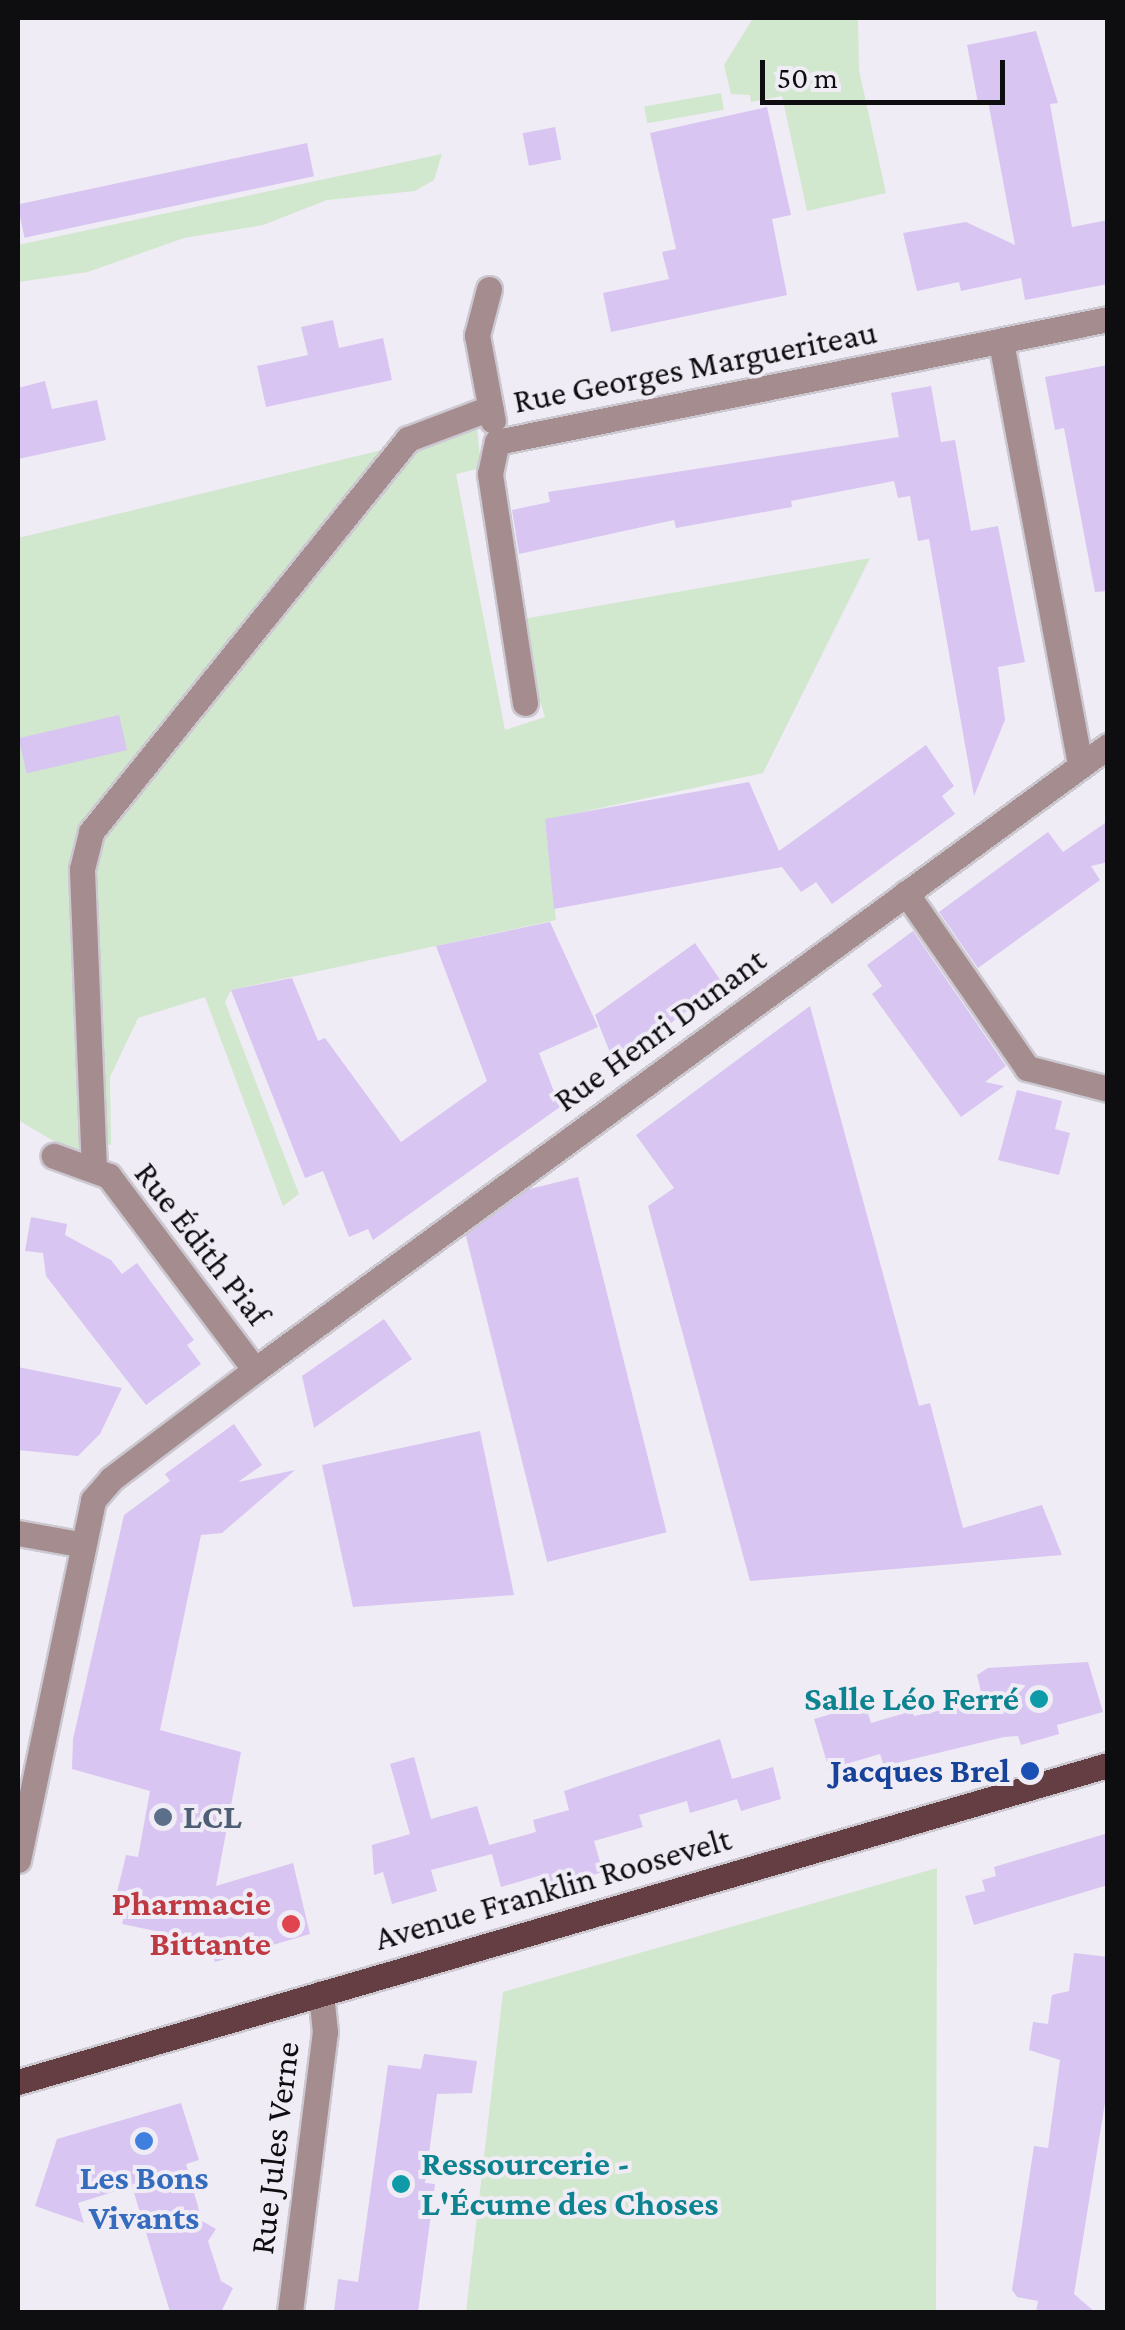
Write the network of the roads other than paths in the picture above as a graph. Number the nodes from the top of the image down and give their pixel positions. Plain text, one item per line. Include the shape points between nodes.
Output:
1 (489, 290) dead end
2 (1108, 319) edge
3 (1002, 342) junction
4 (490, 408) junction
5 (496, 442) junction
6 (525, 703) dead end
7 (1108, 746) edge
8 (1080, 766) junction
9 (906, 892) junction
10 (1108, 1089) edge
11 (54, 1156) dead end
12 (94, 1170) junction
13 (255, 1370) junction
14 (18, 1532) edge
15 (79, 1544) junction
16 (1108, 1765) edge
17 (18, 1859) edge
18 (321, 1993) junction
19 (18, 2082) edge
20 (290, 2312) edge

1 - 4 street via 477,335
2 - 3 street, Rue Georges Margueriteau
3 - 5 street, Rue Georges Margueriteau
3 - 8 street
4 - 5 street
4 - 12 street via 408,439 90,832 82,869
5 - 6 street, Rue Georges Margueriteau via 490,474
7 - 8 street, Rue Henri Dunant
8 - 9 street, Rue Henri Dunant
9 - 10 street via 1026,1068
9 - 13 street, Rue Henri Dunant
11 - 12 street, Rue Édith Piaf
12 - 13 street, Rue Édith Piaf via 109,1176
13 - 15 street, Rue Édith Piaf via 111,1479 93,1500
14 - 15 street
15 - 17 street, Rue Édith Piaf
16 - 18 main road, Avenue Franklin Roosevelt
18 - 19 main road, Avenue Franklin Roosevelt
18 - 20 street, Rue Jules Verne via 325,2032

